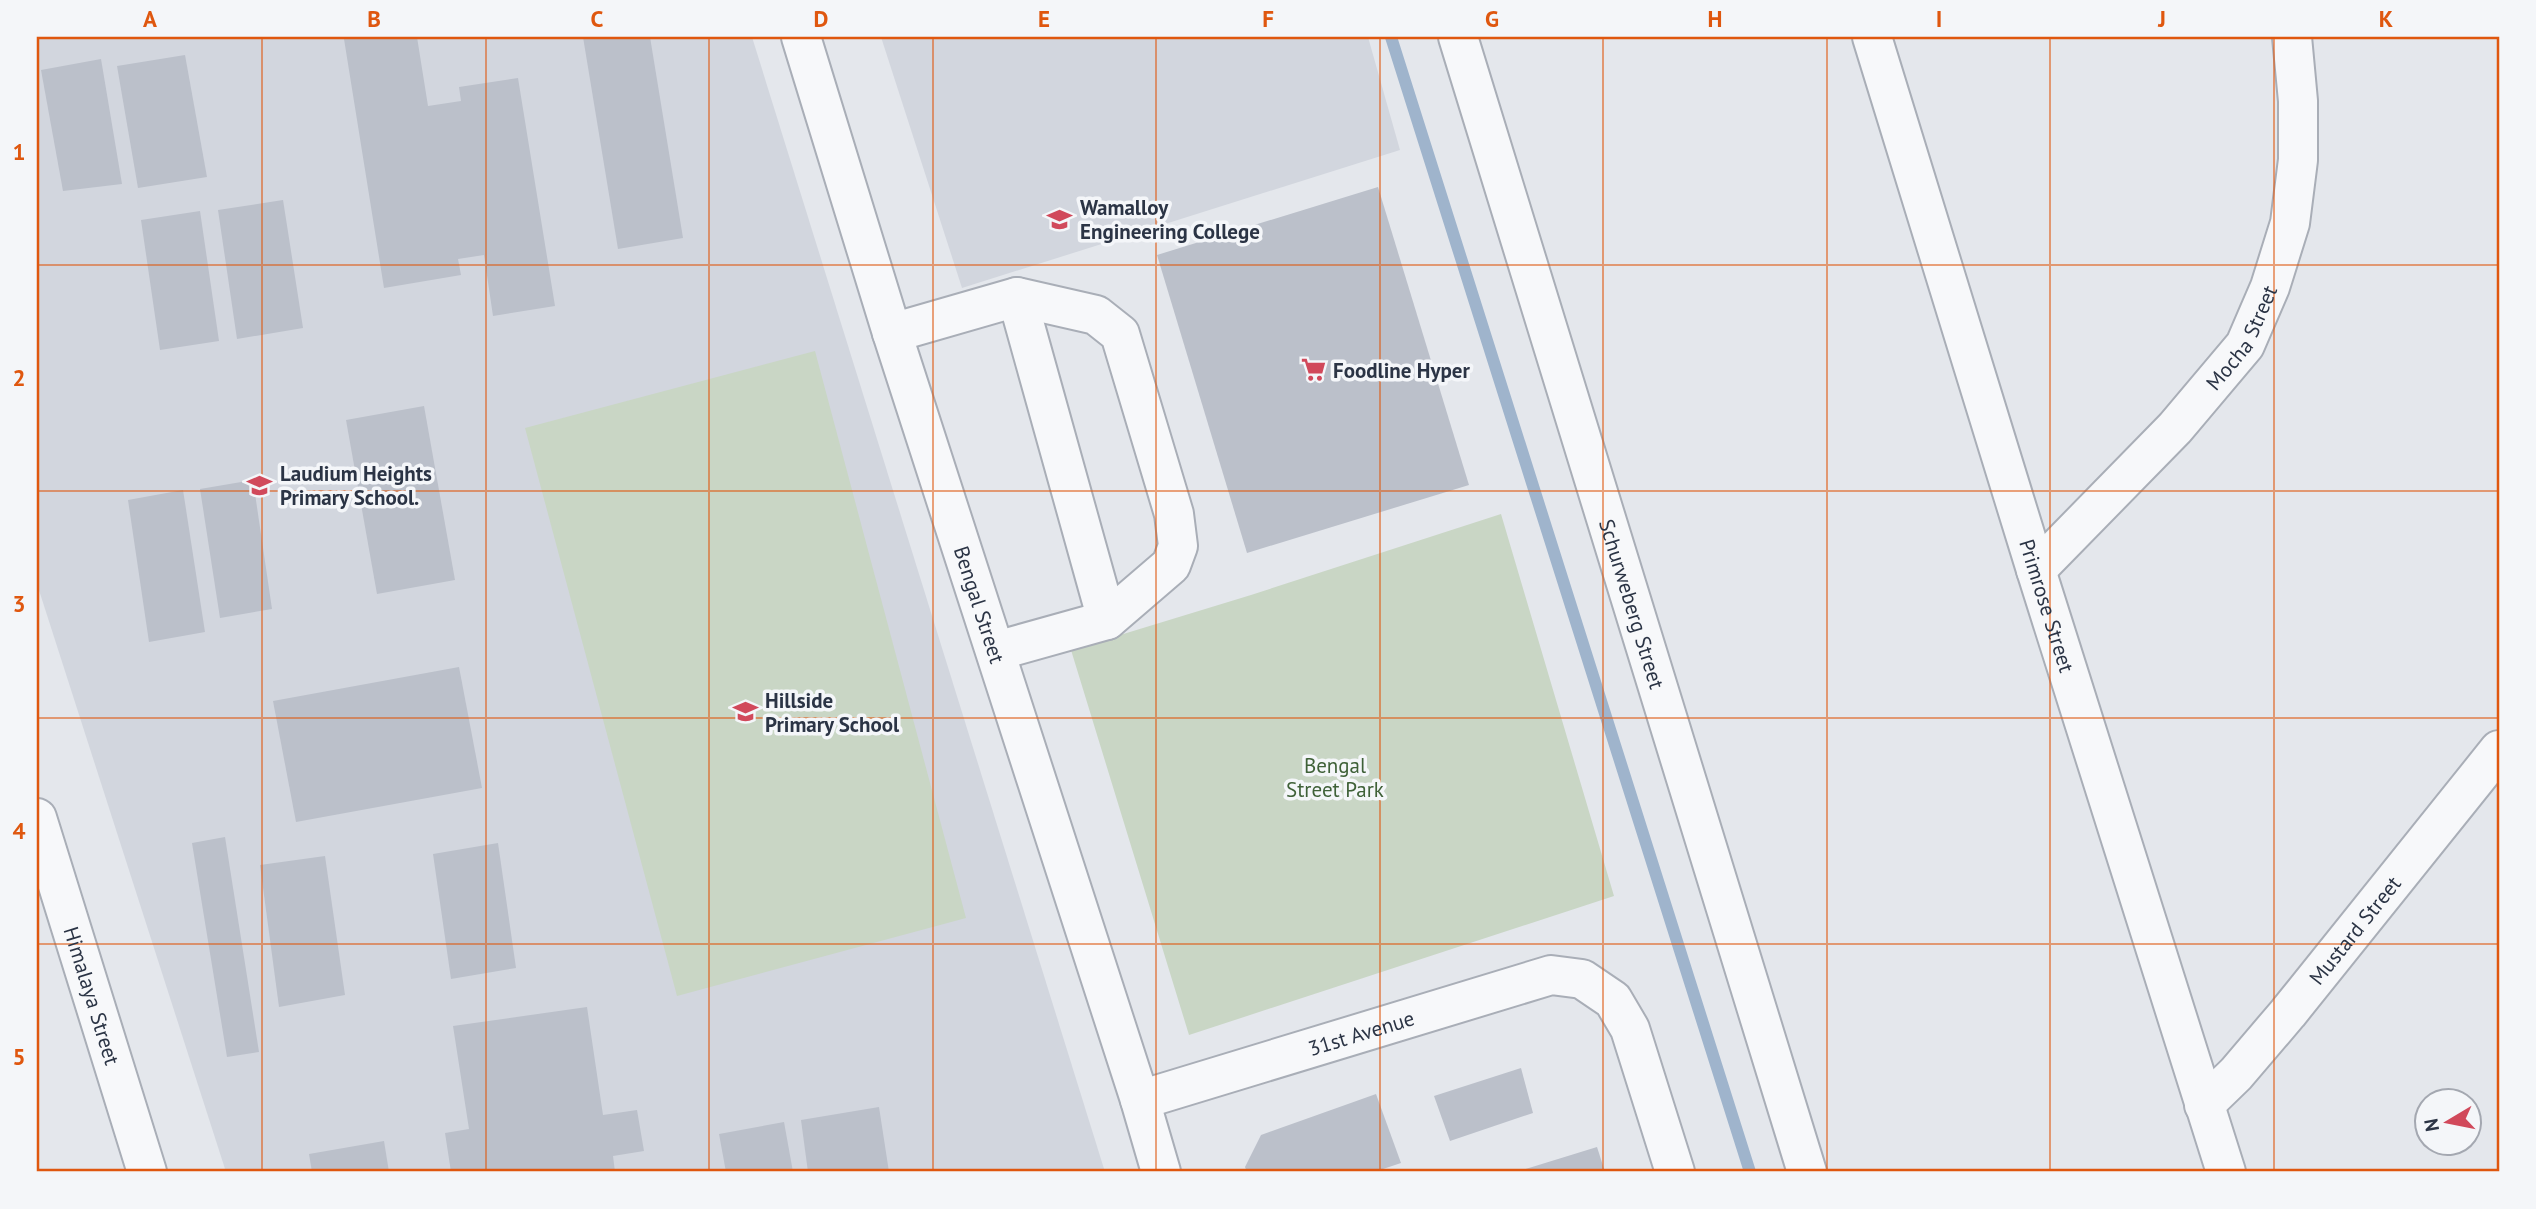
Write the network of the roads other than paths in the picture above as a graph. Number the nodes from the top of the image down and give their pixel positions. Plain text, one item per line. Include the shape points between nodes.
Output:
1 (801, 37) edge
2 (1458, 37) edge
3 (1872, 37) edge
4 (2292, 37) edge
5 (1017, 296) junction
6 (892, 332) junction
7 (2036, 570) junction
8 (1107, 620) junction
9 (996, 651) junction
10 (2499, 750) edge
11 (37, 818) edge
12 (1140, 1100) junction
13 (2204, 1105) junction
14 (147, 1172) edge
15 (1161, 1172) edge
16 (1675, 1172) edge
17 (1807, 1172) edge
18 (2226, 1172) edge

1 - 6 street, Bengal Street
2 - 17 street, Schurweberg Street
3 - 7 street, Primrose Street
4 - 7 street, Mocha Street via 2298,160 2290,223 2245,345 2175,428
5 - 6 street
5 - 8 street
5 - 8 street via 1096,316 1120,334 1174,514 1178,546 1171,565
6 - 9 street, Bengal Street
7 - 13 street, Primrose Street
8 - 9 street
9 - 12 street, Bengal Street
10 - 13 street, Mustard Street via 2288,1013
11 - 14 street, Himalaya Street
12 - 15 street, Bengal Street
12 - 16 street, 31st Avenue via 1551,975 1582,979 1613,1000 1630,1029
13 - 18 street, Primrose Street

